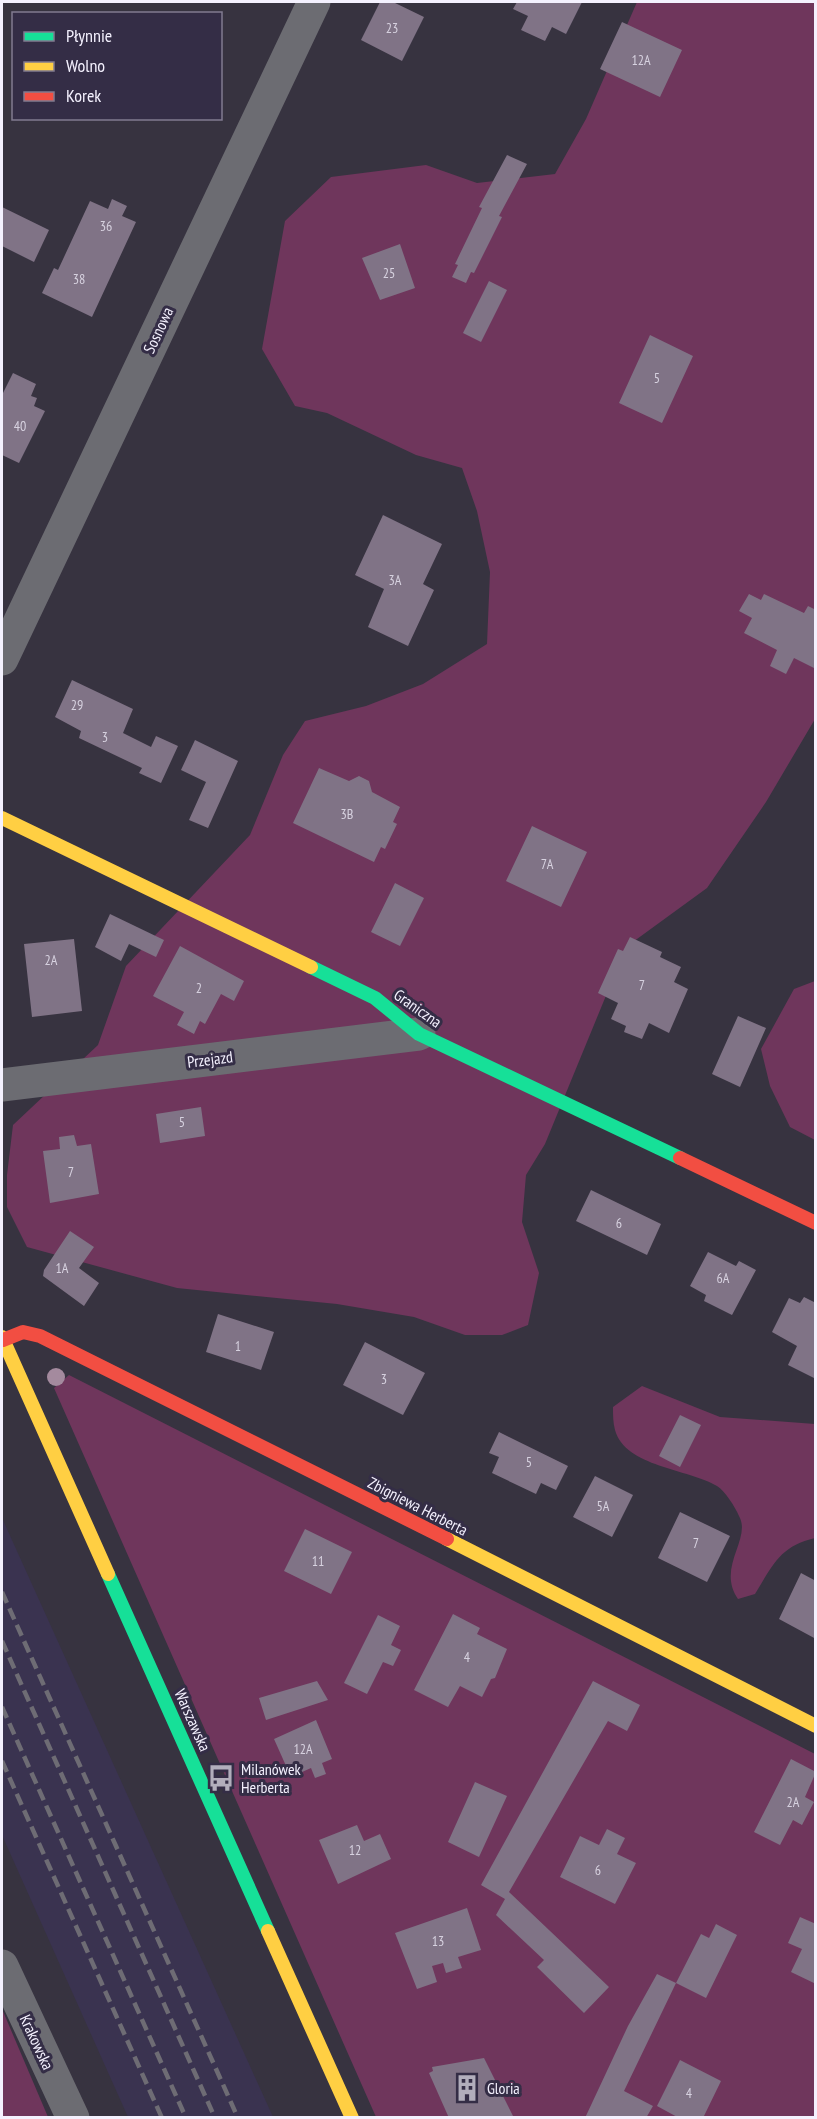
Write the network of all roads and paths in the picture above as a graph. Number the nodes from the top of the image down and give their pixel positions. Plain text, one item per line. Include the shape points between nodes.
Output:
1 (314, 2) edge
2 (2, 659) edge
3 (2, 818) edge
4 (419, 1034) junction
5 (2, 1085) edge
6 (816, 1223) edge
7 (2, 1338) edge
8 (816, 1726) edge
9 (2, 1966) edge
10 (73, 2118) edge
11 (352, 2118) edge

1 - 2 street, Sosnowa
3 - 4 street, Graniczna via 375,998
4 - 5 street, Przejazd
4 - 6 street, Graniczna
7 - 8 street, Zbigniewa Herberta via 23,1332 40,1336
7 - 11 street, Warszawska
9 - 10 street, Krakowska

